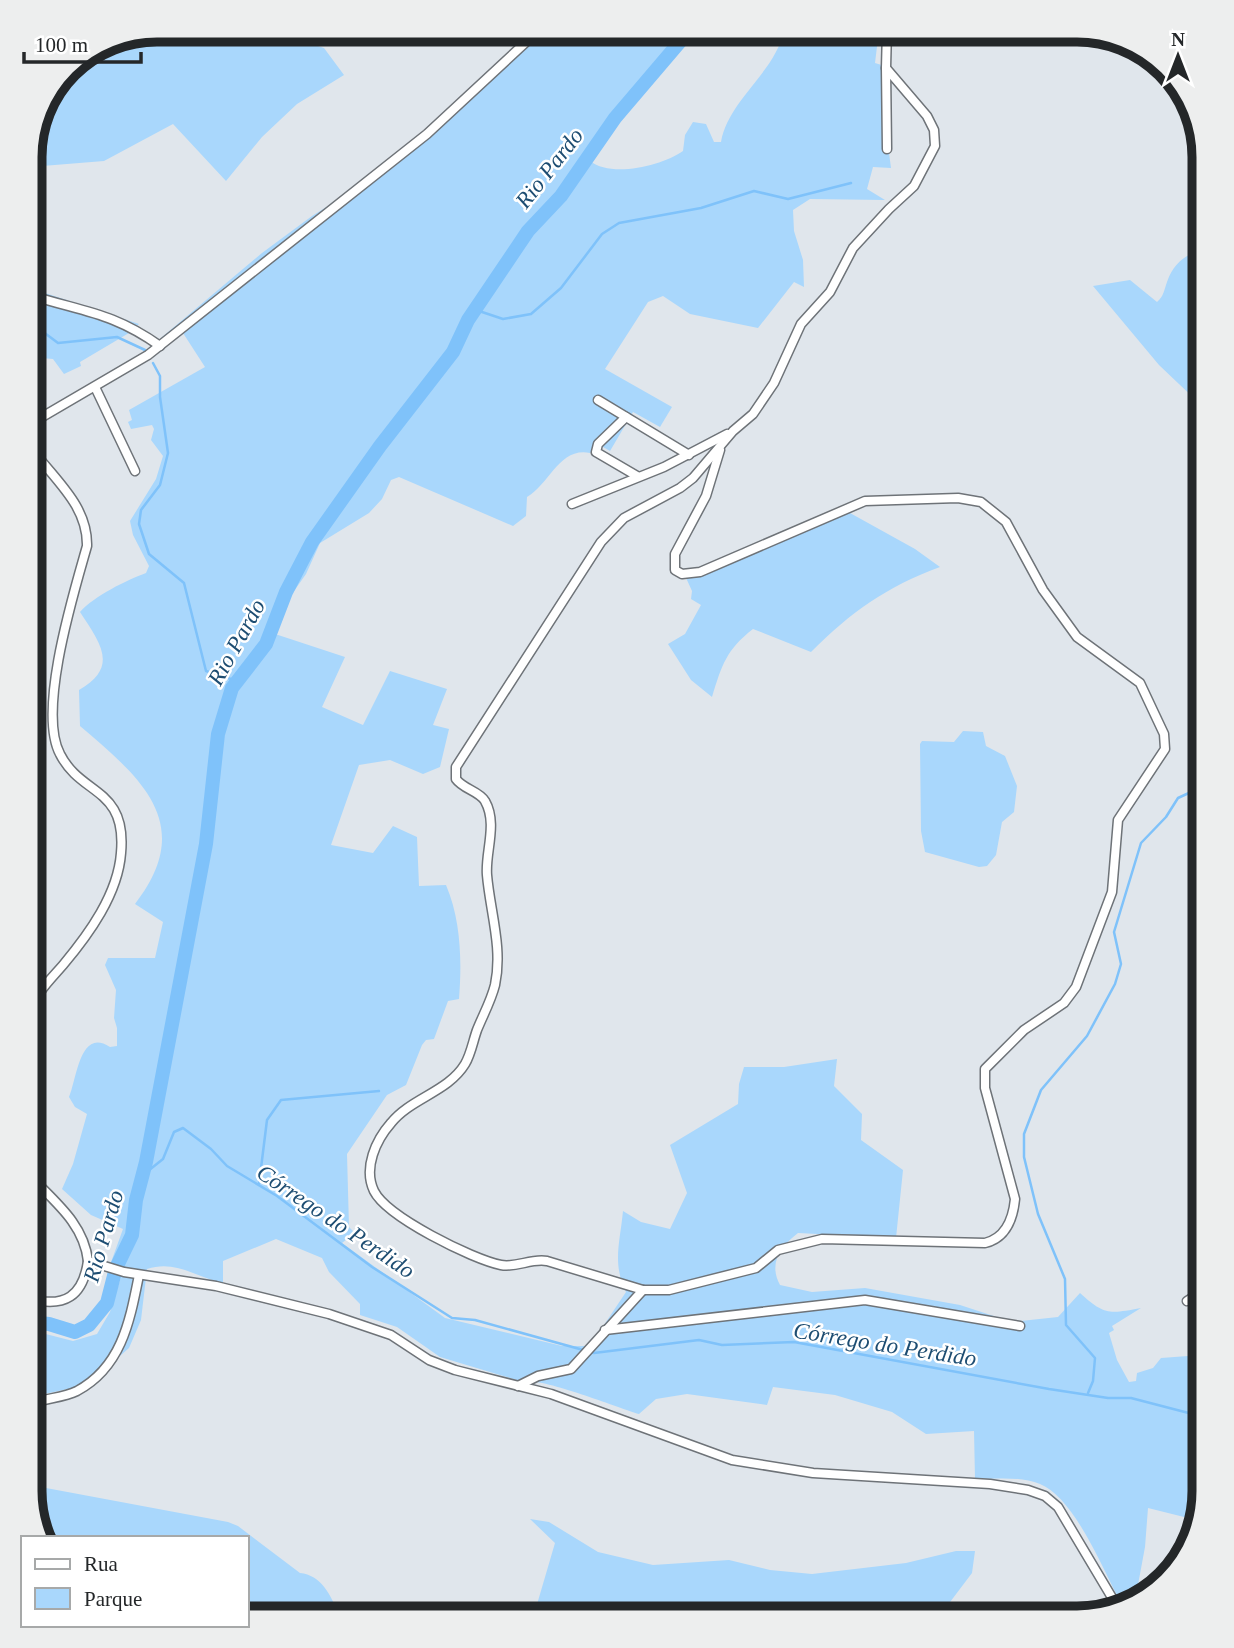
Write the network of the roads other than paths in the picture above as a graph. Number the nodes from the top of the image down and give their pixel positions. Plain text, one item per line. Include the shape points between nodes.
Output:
1 (526, 42) edge
2 (887, 42) edge
3 (886, 68) junction
4 (887, 149) dead end
5 (42, 298) edge
6 (160, 346) junction
7 (95, 387) junction
8 (598, 400) dead end
9 (626, 416) junction
10 (42, 417) edge
11 (733, 430) junction
12 (721, 447) junction
13 (690, 454) junction
14 (43, 464) edge
15 (135, 471) dead end
16 (637, 476) junction
17 (572, 504) dead end
18 (42, 988) edge
19 (42, 1189) edge
20 (88, 1261) junction
21 (139, 1275) junction
22 (643, 1290) junction
23 (1192, 1298) edge
24 (42, 1300) edge
25 (1187, 1301) dead end
26 (1020, 1326) dead end
27 (605, 1330) junction
28 (518, 1385) junction
29 (42, 1401) edge
30 (1113, 1600) edge

1 - 6 street via 427,134
2 - 3 street
3 - 4 street
3 - 11 street via 932,123 935,146 914,186 863,234 830,292 801,324 763,402
5 - 6 street via 104,314
6 - 7 street
7 - 10 street
7 - 15 street
8 - 9 street
9 - 13 street
9 - 16 street via 598,444 596,452
11 - 12 street
11 - 13 street
12 - 22 street via 680,488 641,507 612,529 456,767 456,779 480,796 489,814 487,874 495,919 494,986 465,1065 453,1080 393,1120 379,1139 371,1166 374,1191 383,1202 453,1246 497,1264 511,1266 539,1259
12 - 22 street via 706,496 674,554 673,564 682,574 700,572 864,501 958,498 981,502 1006,522 1043,590 1077,637 1140,683 1166,741 1162,758 1118,820 1112,892 1076,987 1065,1003 1024,1030 985,1069 985,1088 1015,1199 1014,1212 1001,1236 985,1243 822,1239 778,1250 756,1268 669,1290
13 - 16 street
14 - 18 street via 84,517 87,532 65,627 52,709 53,732 60,754 112,805 122,851 110,896 80,944
16 - 17 street
19 - 20 street via 74,1222
20 - 21 street
20 - 24 street via 85,1282 72,1295 62,1301
21 - 28 street via 216,1286 316,1310 391,1335 437,1363
21 - 29 street via 125,1338 111,1360 78,1391
22 - 27 street
23 - 25 street
26 - 27 street via 864,1300
27 - 28 street via 571,1369
28 - 30 street via 732,1461 813,1474 990,1484 1045,1496 1058,1507

